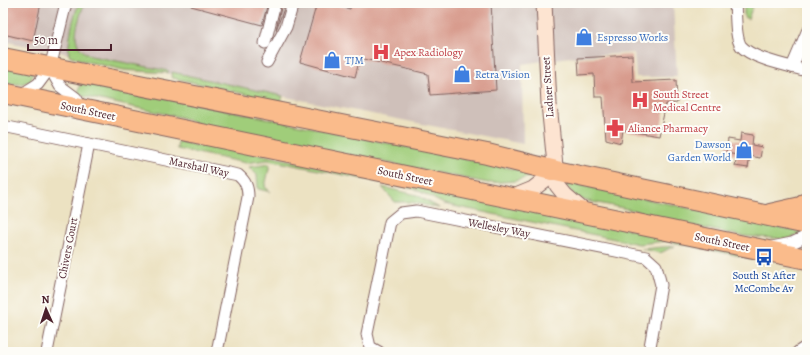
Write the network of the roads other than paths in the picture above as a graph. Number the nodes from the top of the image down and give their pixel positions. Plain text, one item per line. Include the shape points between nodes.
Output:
1 (66, 3) edge
2 (274, 3) edge
3 (293, 3) edge
4 (544, 3) edge
5 (735, 3) edge
6 (807, 32) edge
7 (265, 43) dead end
8 (3, 58) edge
9 (267, 62) dead end
10 (792, 66) junction
11 (50, 68) junction
12 (807, 71) edge
13 (10, 95) edge
14 (84, 110) junction
15 (3, 126) edge
16 (88, 144) junction
17 (556, 171) junction
18 (511, 198) junction
19 (807, 203) edge
20 (586, 214) junction
21 (764, 216) junction
22 (807, 224) edge
23 (807, 236) edge
24 (736, 245) junction
25 (807, 260) edge
26 (807, 346) edge
27 (47, 352) edge
28 (217, 352) edge
29 (379, 352) edge
30 (649, 352) edge
31 (798, 352) edge

1 - 11 street
2 - 7 street
3 - 9 street via 286,27
4 - 17 street, Ladner Street via 549,104
5 - 10 street via 740,45 751,54
6 - 10 street
8 - 11 highway
10 - 12 street
11 - 13 street via 38,84
11 - 14 street via 60,86 76,98
11 - 17 highway via 487,154
13 - 14 highway, South Street
14 - 18 highway, South Street
15 - 16 street, Marshall Way
16 - 27 street, Chivers Court
16 - 28 street, Marshall Way via 238,175 246,184 248,197
17 - 18 street via 533,189
17 - 20 street, Ladner Street via 557,185
17 - 21 highway
18 - 20 highway, South Street
19 - 21 highway
20 - 24 highway, South Street
21 - 22 highway
23 - 24 street via 792,243 768,248
24 - 25 highway, South Street
26 - 31 street
29 - 30 street, Wellesley Way via 370,347 367,334 390,222 401,213 416,211 646,257 656,266 661,284

